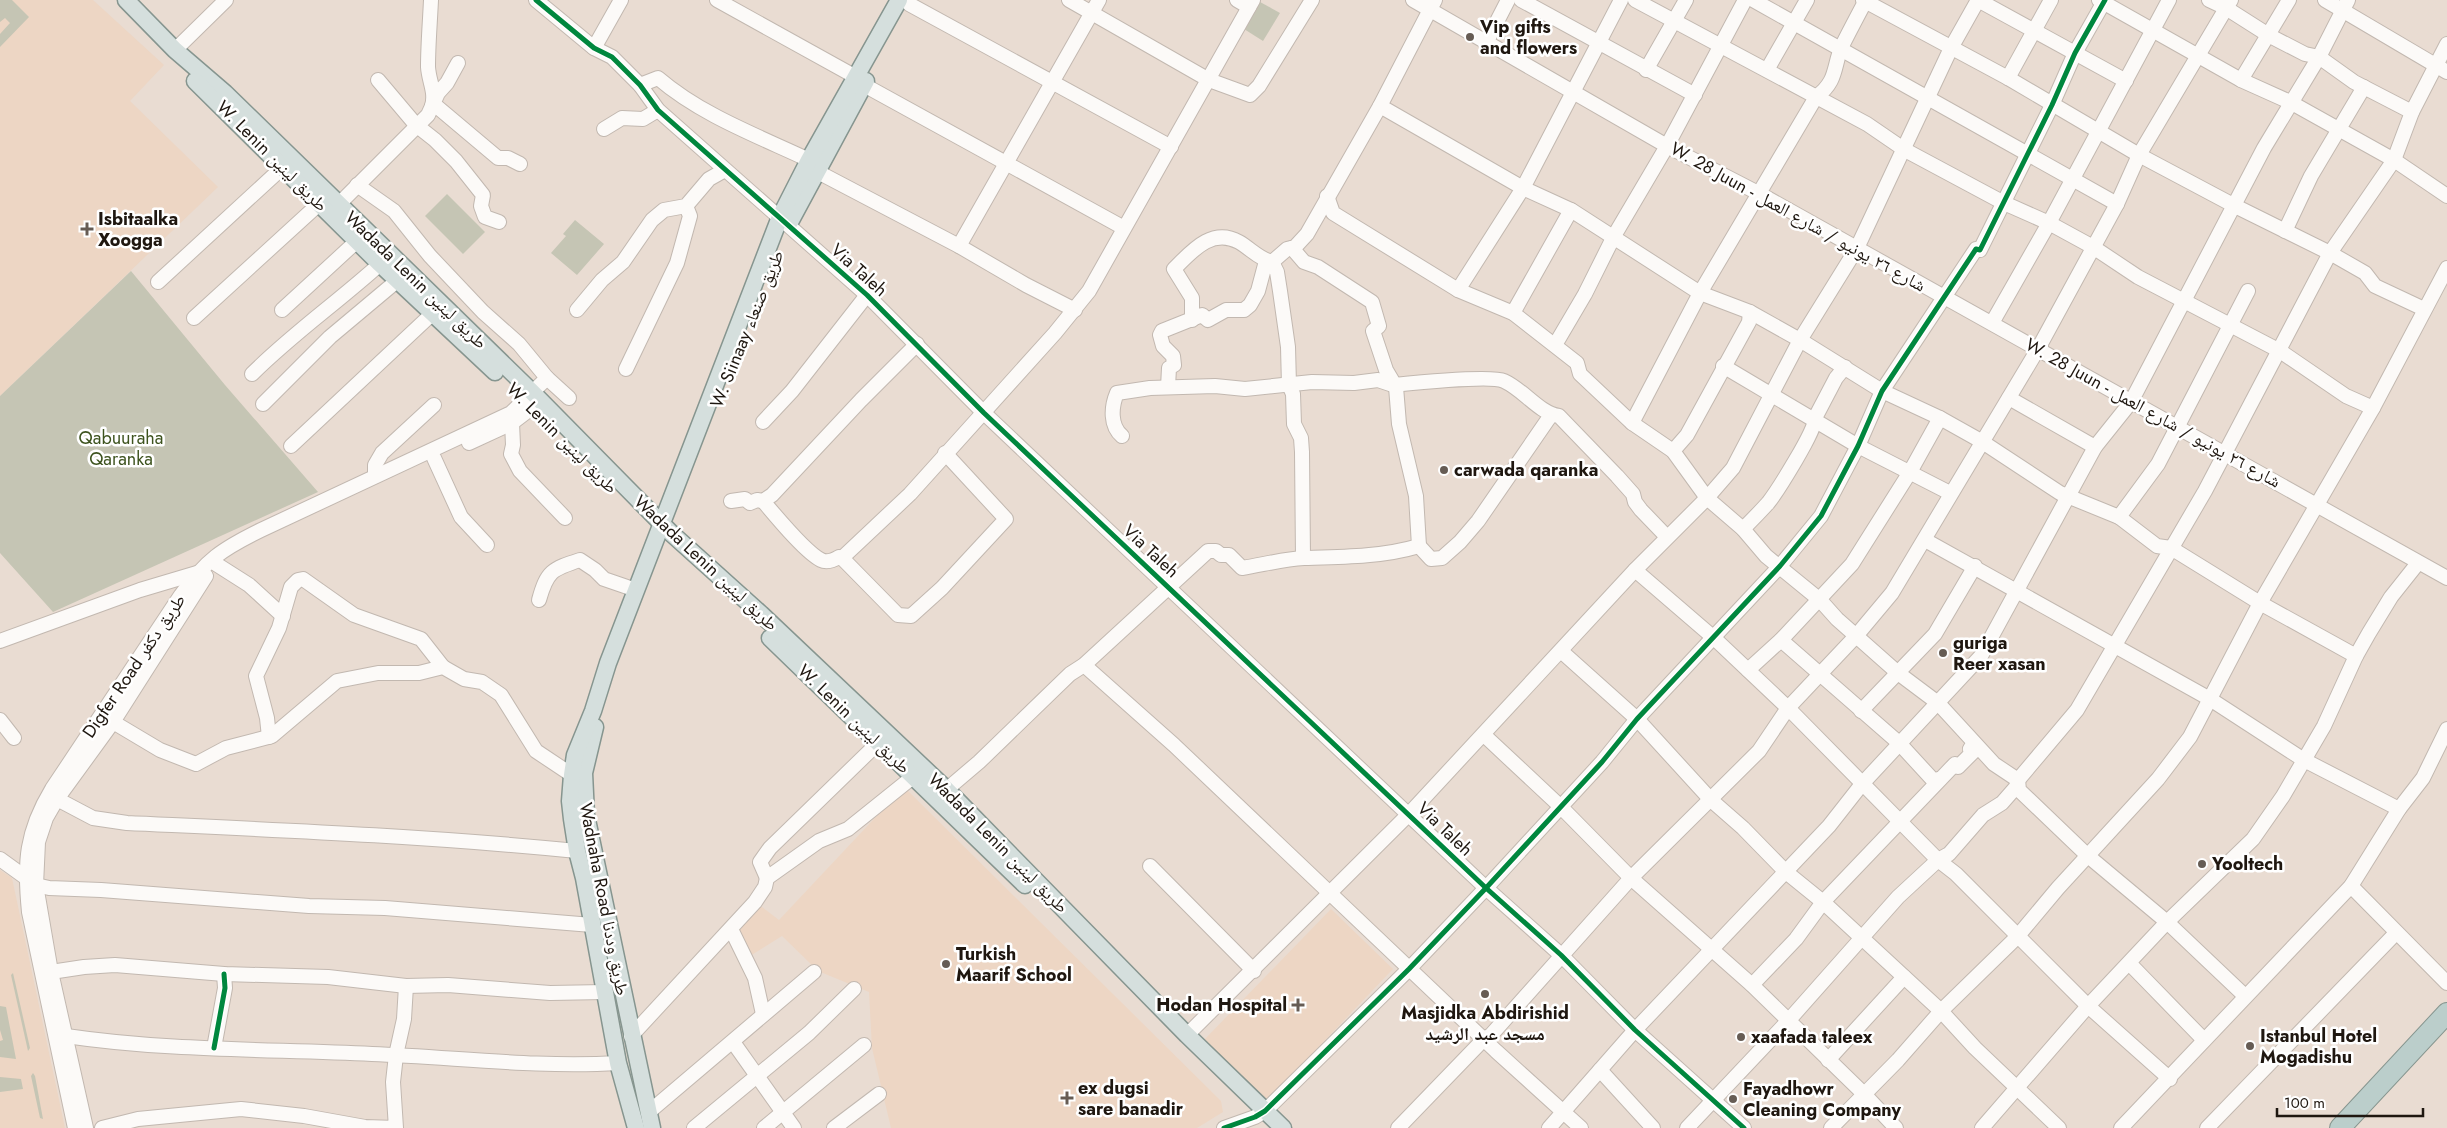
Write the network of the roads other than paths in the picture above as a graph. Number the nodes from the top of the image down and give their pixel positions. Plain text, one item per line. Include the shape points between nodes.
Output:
1 (114, 0) edge
2 (126, 0) edge
3 (226, 0) edge
4 (431, 0) edge
5 (536, 0) edge
6 (621, 0) edge
7 (717, 0) edge
8 (1069, 0) edge
9 (1312, 0) edge
10 (1413, 0) edge
11 (1508, 0) edge
12 (1521, 0) edge
13 (1621, 0) edge
14 (1635, 0) edge
15 (1686, 0) edge
16 (1746, 0) edge
17 (1752, 0) edge
18 (1807, 0) edge
19 (1865, 0) edge
20 (1978, 0) edge
21 (2051, 0) edge
22 (2169, 0) edge
23 (2209, 0) edge
24 (2289, 0) edge
25 (2326, 0) edge
26 (906, 1) edge
27 (2103, 1) edge
28 (1246, 2) edge
29 (2229, 4) edge
30 (1432, 5) edge
31 (2346, 5) edge
32 (1096, 6) edge
33 (1675, 20) junction
34 (1795, 22) junction
35 (2034, 31) junction
36 (2152, 31) junction
37 (2270, 36) junction
38 (1487, 41) junction
39 (1598, 43) junction
40 (2447, 44) edge
41 (1720, 47) junction
42 (594, 48) junction
43 (1841, 48) junction
44 (1951, 48) junction
45 (175, 50) junction
46 (2075, 53) junction
47 (2197, 56) junction
48 (2319, 57) junction
49 (458, 63) dead end
50 (2441, 69) edge
51 (1646, 70) junction
52 (1767, 70) junction
53 (2008, 78) junction
54 (378, 80) dead end
55 (1053, 80) junction
56 (1209, 80) junction
57 (2241, 80) junction
58 (860, 81) junction
59 (2126, 81) junction
60 (640, 85) junction
61 (2364, 87) junction
62 (1573, 93) junction
63 (1695, 95) junction
64 (1816, 97) junction
65 (1927, 98) junction
66 (2290, 102) junction
67 (2052, 105) junction
68 (432, 106) junction
69 (1380, 106) junction
70 (658, 110) junction
71 (2412, 112) junction
72 (416, 125) junction
73 (604, 129) dead end
74 (2098, 130) junction
75 (2338, 130) junction
76 (1171, 146) junction
77 (1667, 146) junction
78 (1905, 150) junction
79 (2028, 154) junction
80 (2139, 155) junction
81 (2394, 160) junction
82 (1005, 162) junction
83 (520, 164) dead end
84 (813, 166) junction
85 (283, 167) junction
86 (725, 170) junction
87 (2073, 178) junction
88 (357, 185) junction
89 (1523, 188) junction
90 (1760, 194) junction
91 (1327, 196) junction
92 (2447, 196) edge
93 (320, 203) junction
94 (2004, 203) junction
95 (2117, 204) junction
96 (338, 205) junction
97 (686, 206) junction
98 (2235, 206) junction
99 (1571, 210) junction
100 (784, 221) junction
101 (499, 222) dead end
102 (2049, 223) junction
103 (1124, 228) junction
104 (2285, 231) junction
105 (1614, 236) junction
106 (357, 241) junction
107 (960, 246) junction
108 (2093, 247) junction
109 (1292, 248) junction
110 (1857, 248) junction
111 (2330, 253) junction
112 (1269, 262) junction
113 (380, 264) junction
114 (2447, 268) edge
115 (398, 280) junction
116 (158, 282) dead end
117 (1458, 290) junction
118 (2248, 292) dead end
119 (1700, 293) junction
120 (867, 294) junction
121 (1945, 298) junction
122 (2183, 301) junction
123 (2424, 309) junction
124 (282, 310) dead end
125 (576, 310) dead end
126 (1075, 310) junction
127 (1750, 312) junction
128 (433, 313) junction
129 (1513, 313) junction
130 (194, 318) dead end
131 (1192, 320) junction
132 (1992, 324) junction
133 (2230, 325) junction
134 (1800, 340) junction
135 (917, 344) junction
136 (1555, 344) junction
137 (2038, 349) junction
138 (2280, 351) junction
139 (1723, 366) junction
140 (1845, 367) junction
141 (626, 369) dead end
142 (252, 374) dead end
143 (547, 378) junction
144 (1393, 384) junction
145 (1289, 385) junction
146 (1168, 387) junction
147 (1882, 391) junction
148 (1771, 394) junction
149 (569, 398) dead end
150 (2010, 398) junction
151 (533, 401) junction
152 (2131, 402) junction
153 (263, 404) dead end
154 (434, 405) dead end
155 (2373, 408) junction
156 (984, 413) junction
157 (1551, 415) junction
158 (1815, 418) junction
159 (1940, 418) junction
160 (763, 422) dead end
161 (1632, 422) junction
162 (512, 423) junction
163 (2177, 427) junction
164 (1122, 436) dead end
165 (1981, 441) junction
166 (291, 446) dead end
167 (1858, 446) junction
168 (2095, 448) junction
169 (1674, 451) junction
170 (2225, 452) junction
171 (945, 454) junction
172 (434, 458) junction
173 (1910, 472) junction
174 (375, 476) junction
175 (1950, 493) junction
176 (2069, 497) junction
177 (1708, 498) junction
178 (731, 501) dead end
179 (763, 501) junction
180 (2316, 504) junction
181 (2119, 517) junction
182 (565, 518) dead end
183 (1743, 529) junction
184 (665, 533) junction
185 (1667, 537) junction
186 (1924, 540) junction
187 (487, 544) dead end
188 (1419, 546) junction
189 (2171, 548) junction
190 (842, 558) junction
191 (1302, 558) junction
192 (216, 564) junction
193 (2418, 564) junction
194 (1780, 566) junction
195 (1975, 566) junction
196 (1635, 570) junction
197 (197, 573) junction
198 (2447, 578) edge
199 (1169, 586) junction
200 (636, 590) junction
201 (2018, 591) junction
202 (539, 600) dead end
203 (1820, 600) junction
204 (2260, 603) junction
205 (283, 616) junction
206 (757, 618) junction
207 (1856, 636) junction
208 (1714, 638) junction
209 (1781, 640) junction
210 (0, 641) edge
211 (2113, 647) junction
212 (1561, 651) junction
213 (2356, 656) junction
214 (1084, 665) junction
215 (443, 667) junction
216 (1748, 670) junction
217 (1820, 673) junction
218 (1898, 673) junction
219 (2210, 699) junction
220 (1938, 703) junction
221 (1788, 708) junction
222 (1861, 710) junction
223 (1637, 719) junction
224 (0, 720) edge
225 (113, 722) junction
226 (2447, 729) edge
227 (1484, 736) junction
228 (269, 737) junction
229 (14, 738) dead end
230 (878, 743) junction
231 (1899, 743) junction
232 (1974, 743) junction
233 (2304, 760) junction
234 (572, 775) junction
235 (914, 776) junction
236 (1940, 779) junction
237 (2018, 780) junction
238 (1862, 784) junction
239 (942, 793) junction
240 (57, 799) junction
241 (1711, 800) junction
242 (1561, 807) junction
243 (2399, 809) junction
244 (1409, 814) junction
245 (1900, 823) junction
246 (577, 851) junction
247 (2088, 856) junction
248 (0, 860) edge
249 (1938, 860) junction
250 (1150, 866) dead end
251 (1786, 872) junction
252 (767, 878) junction
253 (1631, 878) junction
254 (31, 881) junction
255 (2351, 886) junction
256 (1486, 888) junction
257 (1330, 893) junction
258 (1823, 902) junction
259 (2167, 922) junction
260 (592, 924) junction
261 (731, 929) junction
262 (2396, 934) junction
263 (1861, 937) junction
264 (2017, 937) junction
265 (1712, 949) junction
266 (1561, 955) junction
267 (2130, 964) junction
268 (1409, 968) junction
269 (1254, 971) junction
270 (51, 972) junction
271 (814, 972) dead end
272 (224, 974) junction
273 (1904, 976) junction
274 (2447, 982) edge
275 (1752, 985) junction
276 (406, 986) junction
277 (854, 989) dead end
278 (605, 992) junction
279 (2245, 996) junction
280 (2088, 1006) junction
281 (1941, 1011) junction
282 (2447, 1013) edge
283 (763, 1014) junction
284 (1789, 1020) junction
285 (1635, 1030) junction
286 (2447, 1030) edge
287 (1187, 1035) junction
288 (66, 1036) junction
289 (631, 1036) junction
290 (1484, 1039) junction
291 (2204, 1040) junction
292 (732, 1042) junction
293 (864, 1045) dead end
294 (214, 1048) junction
295 (396, 1055) junction
296 (1828, 1060) junction
297 (618, 1063) junction
298 (1600, 1070) junction
299 (757, 1077) junction
300 (2170, 1079) junction
301 (2016, 1087) junction
302 (879, 1094) dead end
303 (1865, 1095) junction
304 (1714, 1101) junction
305 (784, 1111) junction
306 (1564, 1112) junction
307 (1260, 1114) junction
308 (650, 1120) edge
309 (848, 1123) edge
310 (75, 1128) edge
311 (86, 1128) edge
312 (102, 1128) edge
313 (390, 1128) edge
314 (396, 1128) edge
315 (400, 1128) edge
316 (636, 1128) edge
317 (694, 1128) edge
318 (764, 1128) edge
319 (794, 1128) edge
320 (834, 1128) edge
321 (1224, 1128) edge
322 (1268, 1128) edge
323 (1283, 1128) edge
324 (1398, 1128) edge
325 (1549, 1128) edge
326 (1581, 1128) edge
327 (1653, 1128) edge
328 (1687, 1128) edge
329 (1744, 1128) edge
330 (1831, 1128) edge
331 (1896, 1128) edge
332 (1982, 1128) edge
333 (2059, 1128) edge
334 (2121, 1128) edge
335 (2207, 1128) edge
336 (2340, 1128) edge
337 (2354, 1128) edge

1 - 85 main road, W. Lenin طريق لينين
2 - 45 main road, Wadada Lenin طريق لينين
3 - 45 street
4 - 68 street via 428,65 435,95
5 - 42 street, Via Taleh
6 - 42 street
7 - 58 street
8 - 32 street
9 - 56 street via 1259,86 1250,95
10 - 30 street, W. 28 Juun - شارع ٢٦ يونيو / شارع العمل
11 - 38 street
12 - 39 street
13 - 39 street
14 - 33 street
15 - 33 street
16 - 41 street
17 - 34 street
18 - 34 street
19 - 43 street
19 - 44 street
20 - 35 street
20 - 44 street
21 - 35 street
22 - 36 street
23 - 29 street
24 - 37 street
25 - 31 street
26 - 55 street
26 - 58 main road, W. Siinaay طريق صنعاء
27 - 36 street
27 - 46 street
28 - 56 street
29 - 37 street
29 - 47 street
30 - 38 street, W. 28 Juun - شارع ٢٦ يونيو / شارع العمل
30 - 69 street
31 - 48 street
31 - 50 street
32 - 55 street
32 - 56 street
33 - 41 street
33 - 51 street
34 - 43 street
34 - 52 street
35 - 46 street
35 - 53 street
36 - 47 street
36 - 59 street
37 - 48 street via 2305,54
37 - 57 street
38 - 62 street, W. 28 Juun - شارع ٢٦ يونيو / شارع العمل
39 - 51 street
39 - 62 street
40 - 50 street
41 - 52 street
41 - 63 street
42 - 60 street, Via Taleh via 612,57
43 - 64 street via 1837,67 1825,90
43 - 65 street
44 - 53 street
44 - 65 street
45 - 96 main road, Wadada Lenin طريق لينين via 225,94
46 - 59 street
46 - 67 street
47 - 57 street
47 - 80 street
48 - 61 street
48 - 66 street
49 - 68 street
50 - 71 street
51 - 63 street
52 - 64 street
53 - 67 street
54 - 72 street
55 - 76 street
55 - 82 street
56 - 76 street
57 - 66 street
58 - 82 street
58 - 84 main road, W. Siinaay طريق صنعاء
59 - 74 street
60 - 70 street, Via Taleh
60 - 84 street via 658,78 724,121
61 - 71 street
61 - 75 street
62 - 77 street, W. 28 Juun - شارع ٢٦ يونيو / شارع العمل
62 - 89 street
63 - 77 street
64 - 78 street via 1867,124
64 - 90 street
65 - 78 street
65 - 79 street
66 - 75 street
66 - 98 street
67 - 74 street
67 - 79 street
68 - 72 street via 428,115
68 - 83 street via 435,105 498,158 508,158
69 - 89 street
69 - 91 street
70 - 73 street via 643,118 622,118
70 - 86 street, Via Taleh
71 - 81 street
72 - 88 street
72 - 101 street via 435,140 483,195 481,206 485,217
74 - 80 street
74 - 87 street
75 - 81 street
75 - 104 street via 2311,176
76 - 103 street
77 - 90 street, W. 28 Juun - شارع ٢٦ يونيو / شارع العمل
77 - 105 street
78 - 94 street
78 - 110 street
79 - 87 street
79 - 94 street
80 - 95 street
80 - 98 street
81 - 92 street
81 - 111 street
82 - 103 street
82 - 107 street
84 - 100 main road, W. Siinaay طريق صنعاء
84 - 107 street
85 - 93 main road, W. Lenin طريق لينين
85 - 116 street
86 - 97 street via 710,179
86 - 100 street, Via Taleh
87 - 95 street
87 - 102 street
88 - 96 street
88 - 143 street via 394,211 430,256 519,344
89 - 99 street
89 - 117 street
90 - 110 street, W. 28 Juun - شارع ٢٦ يونيو / شارع العمل
90 - 119 street
91 - 109 street via 1307,234
91 - 117 street via 1333,213
93 - 106 main road, W. Lenin طريق لينين
93 - 130 street
94 - 102 street
94 - 121 street via 1980,250 1976,249
95 - 108 street
96 - 151 main road, Wadada Lenin طريق لينين
97 - 125 street via 664,210 652,220 623,262
97 - 141 street via 690,216 677,263
98 - 104 street
98 - 122 street
99 - 105 street
99 - 129 street
100 - 120 street, Via Taleh
100 - 184 main road, W. Siinaay طريق صنعاء
102 - 108 street
102 - 132 street
103 - 126 street
104 - 111 street
105 - 119 street
105 - 136 street
106 - 113 main road, W. Lenin طريق لينين
106 - 124 street
107 - 126 street
108 - 122 street via 2138,277
108 - 137 street
109 - 112 street
109 - 144 street via 1304,262 1318,267 1372,302 1379,326 1374,331
110 - 121 street, W. 28 Juun - شارع ٢٦ يونيو / شارع العمل
110 - 134 street
111 - 123 street via 2365,273 2375,286
111 - 138 street
112 - 131 street via 1258,291 1244,310 1226,310 1208,320 1202,315
112 - 131 street via 1238,242 1220,236 1208,239 1174,269 1192,298
112 - 145 street via 1277,272 1288,347
113 - 115 main road, W. Lenin طريق لينين
113 - 142 street
114 - 123 street
115 - 128 main road, W. Lenin طريق لينين
115 - 153 street via 330,337
117 - 129 street
118 - 133 street
119 - 127 street
119 - 161 street
120 - 135 street, Via Taleh
120 - 160 street via 792,391
121 - 132 street, W. 28 Juun - شارع ٢٦ يونيو / شارع العمل
121 - 147 street
122 - 133 street
122 - 152 street
123 - 155 street
126 - 156 street
127 - 134 street
127 - 139 street via 1749,322
128 - 151 main road, W. Lenin طريق لينين
128 - 166 street
129 - 136 street
131 - 146 street via 1167,328 1160,334 1163,346 1173,356
132 - 137 street, W. 28 Juun - شارع ٢٦ يونيو / شارع العمل
133 - 138 street
133 - 163 street
134 - 140 street
134 - 148 street
135 - 156 street, Via Taleh
135 - 179 street
136 - 161 street via 1577,364 1580,374
137 - 150 street
137 - 152 street, W. 28 Juun - شارع ٢٦ يونيو / شارع العمل
138 - 155 street via 2346,396
138 - 170 street
139 - 148 street
139 - 169 street via 1687,435
140 - 147 street
140 - 158 street
143 - 149 street
143 - 151 street
144 - 145 street via 1378,380 1354,384 1312,382
144 - 157 street via 1502,380 1519,388
144 - 188 street via 1415,488
145 - 146 street
145 - 191 street via 1293,394 1294,424 1301,438
146 - 164 street via 1117,393 1112,416 1115,430
147 - 159 street
147 - 167 street
148 - 158 street
148 - 177 street via 1733,468
150 - 165 street
150 - 168 street
151 - 162 street, Digfer Road طريق دكفر
151 - 174 street, Digfer Road طريق دكفر
151 - 184 main road, W. Lenin طريق لينين
152 - 163 street, W. 28 Juun - شارع ٢٦ يونيو / شارع العمل
152 - 168 street
154 - 174 street via 382,453 375,466
155 - 180 street
156 - 171 street
156 - 199 street, Via Taleh
157 - 185 street via 1559,416 1617,476 1638,506
157 - 188 street via 1460,542 1442,558 1431,559
158 - 167 street
158 - 183 street via 1815,425 1769,502
159 - 165 street
159 - 173 street
161 - 169 street
162 - 172 street, Digfer Road طريق دكفر
162 - 182 street via 511,454 520,470
163 - 170 street, W. 28 Juun - شارع ٢٦ يونيو / شارع العمل
163 - 181 street via 2158,464
165 - 175 street
165 - 176 street
167 - 173 street
167 - 194 street via 1821,516
168 - 176 street
169 - 177 street
170 - 180 street, W. 28 Juun - شارع ٢٦ يونيو / شارع العمل
170 - 189 street
171 - 190 street via 910,494
171 - 190 street via 1006,519 942,588 911,616 898,615
172 - 187 street via 461,517
172 - 192 street, Digfer Road طريق دكفر via 242,546
173 - 175 street
173 - 203 street via 1852,564
174 - 197 street, Digfer Road طريق دكفر via 230,545 213,556
175 - 186 street
176 - 181 street
176 - 201 street
177 - 183 street
177 - 185 street
178 - 179 street
179 - 190 street via 790,533 821,561
180 - 193 street, W. 28 Juun - شارع ٢٦ يونيو / شارع العمل
180 - 204 street
181 - 189 street via 2157,546
183 - 194 street via 1766,556
184 - 200 main road, Wadnaha Road طريق وددنا
184 - 206 main road, Wadada Lenin طريق لينين
184 - 289 main road, Wadnaha Road طريق وددنا via 596,725 584,773 590,840
185 - 196 street
186 - 195 street
186 - 207 street via 1892,593
188 - 191 street via 1353,557
189 - 204 street
189 - 211 street
191 - 199 street via 1242,568 1229,555 1208,551
192 - 205 street via 249,586
192 - 225 street, Digfer Road طريق دكفر via 196,590
193 - 198 street, W. 28 Juun - شارع ٢٦ يونيو / شارع العمل
193 - 213 street via 2391,597
194 - 203 street
194 - 208 street
195 - 201 street
195 - 218 street via 1935,634
196 - 208 street
196 - 212 street
197 - 210 street via 140,590
197 - 254 street, Digfer Road طريق دكفر via 40,810 27,852
199 - 214 street
199 - 244 street, Via Taleh
200 - 202 street via 604,579 580,560 554,568 544,582
200 - 234 main road, Wadnaha Road طريق وددنا via 581,740
201 - 211 street
201 - 220 street via 1981,656
203 - 207 street
203 - 209 street
204 - 213 street
204 - 219 street
205 - 215 street via 291,587 303,579 354,615 421,639
205 - 228 street via 256,676
206 - 230 main road, W. Lenin طريق لينين
206 - 239 main road, Wadada Lenin طريق لينين
207 - 217 street
207 - 218 street
208 - 216 street
208 - 223 street
209 - 216 street
209 - 217 street
211 - 219 street
211 - 237 street via 2077,710
212 - 223 street
212 - 227 street
213 - 233 street via 2324,726
214 - 239 street via 1070,674
214 - 257 street via 1174,745
215 - 228 street via 419,673 378,674 337,681
215 - 234 street via 464,679 482,682 501,695 536,751
216 - 221 street
217 - 221 street
217 - 222 street
218 - 220 street
218 - 222 street
219 - 233 street
219 - 247 street via 2190,737 2158,779
220 - 231 street
220 - 232 street
221 - 238 street
221 - 241 street via 1760,752
222 - 231 street
223 - 241 street
223 - 242 street
224 - 229 street
225 - 228 street via 160,750 196,764 226,748
225 - 240 street, Digfer Road طريق دكفر
226 - 243 street via 2423,778
227 - 242 street
227 - 244 street
230 - 235 main road, W. Lenin طريق لينين
230 - 252 street via 770,848 760,862
231 - 236 street via 1933,780
231 - 238 street
232 - 236 street via 1970,749 1973,752
232 - 237 street via 1994,764
233 - 243 street
233 - 259 street via 2254,839
234 - 246 main road, Wadnaha Road طريق وددنا via 570,800
235 - 239 main road, W. Lenin طريق لينين
235 - 252 street via 848,829 819,841
236 - 245 street
237 - 247 street via 2019,790
237 - 249 street via 2013,792 1983,815 1949,854
238 - 245 street
238 - 251 street
239 - 287 main road, Wadada Lenin طريق لينين
239 - 307 main road, W. Lenin طريق لينين
240 - 246 street via 93,818 126,824 442,838
240 - 254 street, Digfer Road طريق دكفر via 38,842
241 - 251 street
241 - 253 street
242 - 253 street
242 - 256 street
243 - 255 street
244 - 256 street, Via Taleh
244 - 257 street
245 - 249 street
245 - 258 street
246 - 260 main road, Wadnaha Road طريق وددنا
247 - 259 street
247 - 264 street
248 - 254 street
249 - 263 street
249 - 264 street via 1956,874
250 - 269 street
251 - 258 street
251 - 265 street
252 - 261 street via 755,902
253 - 265 street
253 - 266 street
254 - 260 street via 49,888
254 - 270 street, Digfer Road طريق دكفر
254 - 310 street, Digfer Road طريق دكفر via 29,912
255 - 262 street
255 - 279 street
256 - 266 street, Via Taleh
256 - 268 street
257 - 268 street
257 - 269 street
258 - 263 street
258 - 275 street via 1796,939
259 - 267 street
259 - 279 street
260 - 278 main road, Wadnaha Road طريق وددنا
261 - 283 street via 754,978
261 - 289 street
262 - 274 street
262 - 335 street
263 - 273 street
263 - 284 street
264 - 280 street
264 - 281 street
265 - 275 street
265 - 285 street
266 - 285 street, Via Taleh
266 - 290 street
267 - 280 street
267 - 291 street
268 - 290 street
268 - 307 street
269 - 287 street
270 - 272 street via 115,965
270 - 288 street, Digfer Road طريق دكفر
271 - 283 street
272 - 276 street via 328,978
272 - 294 street via 225,988
273 - 281 street
273 - 296 street
275 - 284 street
276 - 278 street via 448,985 550,993
276 - 295 street via 404,1019
277 - 299 street
278 - 297 main road, Wadnaha Road طريق وددنا
279 - 291 street
280 - 300 street
280 - 301 street
281 - 301 street via 1974,1048
281 - 303 street
282 - 336 highway
283 - 292 street
284 - 296 street
284 - 304 street
285 - 298 street
285 - 304 street, Via Taleh
286 - 337 highway
287 - 307 main road, Wadada Lenin طريق لينين
288 - 294 street
288 - 311 street, Digfer Road طريق دكفر
289 - 308 main road, Wadnaha Road طريق وددنا
290 - 306 street
290 - 324 street
291 - 300 street
292 - 299 street
292 - 308 street
293 - 305 street
294 - 295 street
295 - 297 street via 455,1060
295 - 314 street via 393,1082
296 - 303 street
297 - 316 main road, Wadnaha Road طريق وددنا
298 - 306 street
298 - 327 street
299 - 305 street
299 - 317 street
300 - 334 street
301 - 332 street
301 - 333 street
302 - 309 street
303 - 330 street
303 - 331 street
304 - 328 street
304 - 329 street, Via Taleh
305 - 318 street
305 - 319 street
306 - 325 street
306 - 326 street
307 - 321 street
307 - 322 main road, W. Lenin طريق لينين
307 - 323 main road, Wadada Lenin طريق لينين
309 - 320 street
312 - 313 street via 138,1119 241,1109
313 - 314 street
314 - 315 street

